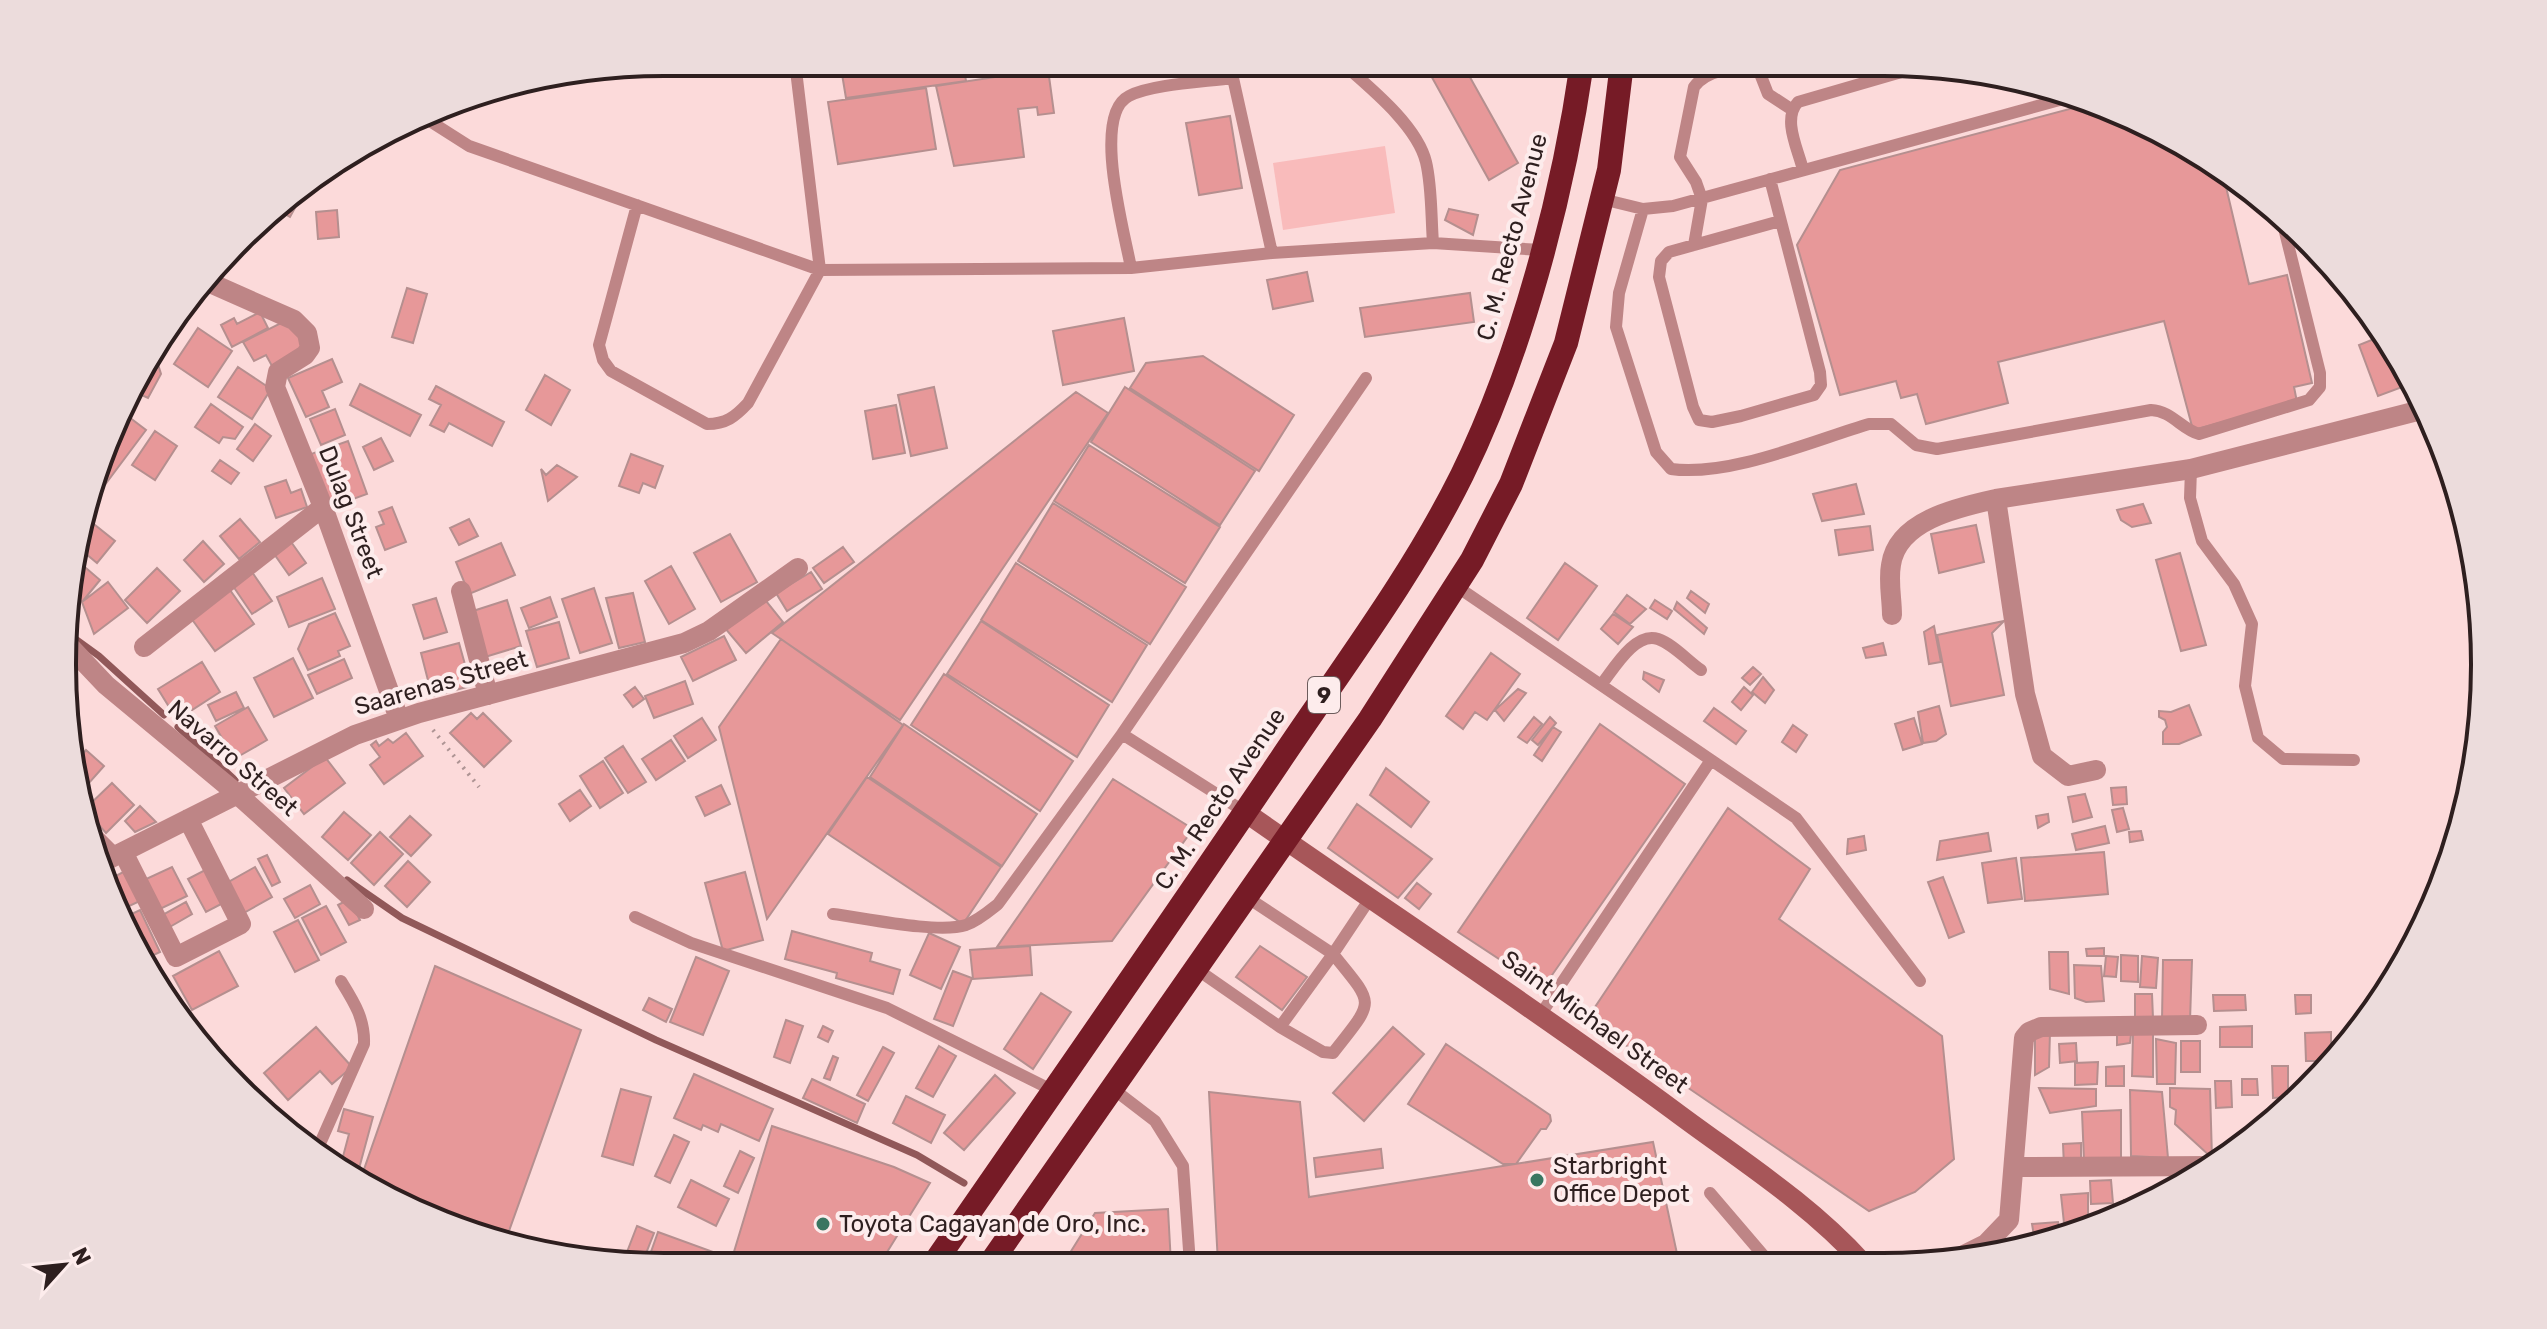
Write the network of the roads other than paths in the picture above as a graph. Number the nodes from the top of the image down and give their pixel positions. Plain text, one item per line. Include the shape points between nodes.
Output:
1 (797, 76) edge
2 (1357, 76) edge
3 (1580, 76) edge
4 (1620, 76) edge
5 (1706, 76) edge
6 (1761, 76) edge
7 (1887, 76) edge
8 (1233, 78) joint
9 (2054, 102) edge
10 (1791, 109) junction
11 (434, 123) edge
12 (1803, 170) junction
13 (1770, 179) junction
14 (1602, 199) junction
15 (1702, 199) junction
16 (637, 205) junction
17 (1643, 209) junction
18 (1780, 221) junction
19 (2286, 236) edge
20 (1433, 243) junction
21 (1694, 245) junction
22 (1541, 250) junction
23 (1272, 253) junction
24 (1131, 268) junction
25 (820, 270) junction
26 (215, 285) edge
27 (1366, 378) dead end
28 (2414, 412) edge
29 (2191, 469) junction
30 (1996, 499) junction
31 (323, 507) junction
32 (798, 568) dead end
33 (1456, 586) junction
34 (461, 591) dead end
35 (1892, 615) dead end
36 (144, 647) dead end
37 (76, 654) edge
38 (1701, 670) dead end
39 (1601, 685) junction
40 (488, 695) junction
41 (399, 719) junction
42 (1122, 734) junction
43 (1711, 760) junction
44 (2354, 760) dead end
45 (2096, 770) dead end
46 (236, 793) junction
47 (1245, 812) junction
48 (188, 819) junction
49 (1285, 840) junction
50 (112, 857) edge
51 (1245, 896) junction
52 (1371, 897) junction
53 (364, 909) dead end
54 (833, 914) dead end
55 (635, 917) dead end
56 (1333, 954) junction
57 (1195, 968) junction
58 (341, 981) dead end
59 (1920, 981) dead end
60 (1541, 1014) junction
61 (2197, 1025) dead end
62 (1280, 1027) junction
63 (1112, 1088) junction
64 (1054, 1091) junction
65 (321, 1142) edge
66 (2190, 1166) edge
67 (2015, 1167) junction
68 (1710, 1193) dead end
69 (1986, 1244) edge
70 (941, 1253) edge
71 (997, 1253) edge
72 (1189, 1253) edge
73 (1761, 1253) edge
74 (1847, 1253) edge

1 - 25 lane
2 - 20 lane via 1387,103 1426,160
3 - 22 highway, C. M. Recto Avenue / 9
4 - 14 highway, 9
5 - 15 lane via 1694,87 1680,157
6 - 10 lane via 1768,94
7 - 10 lane via 1798,102
8 - 23 lane
8 - 24 lane via 1149,90 1127,96 1118,105 1110,155
9 - 12 lane
10 - 12 lane
11 - 16 lane via 469,146
12 - 13 lane
13 - 15 lane
13 - 18 lane
14 - 17 lane
14 - 33 highway, 9 via 1566,343 1539,417 1511,484
15 - 17 lane
15 - 21 lane
16 - 25 lane
16 - 25 lane via 599,345 603,360 611,371 707,424 723,424 748,403
17 - 19 lane via 1619,293 1616,327 1656,452 1671,469 1694,472 1735,465 1869,424 1891,424 1916,445 1937,449 2151,410 2167,413 2199,434 2309,400 2320,387 2320,373
18 - 21 lane
18 - 21 lane via 1821,385 1814,395 1712,422 1699,420 1693,407 1659,277 1661,261 1669,252
20 - 22 lane
20 - 23 lane
22 - 47 highway, C. M. Recto Avenue / 9 via 1502,375 1462,474 1426,542
23 - 24 lane
24 - 25 lane
26 - 31 street, Dulag Street via 294,320 309,338 310,348 278,372 275,387
27 - 42 lane
28 - 29 street
29 - 30 street
29 - 44 lane via 2190,498 2202,541 2234,584 2252,624 2245,686 2258,738 2283,759
30 - 35 street via 1934,518 1901,540 1890,563
30 - 45 street via 2025,694 2042,756 2068,776
31 - 36 street
31 - 41 street, Dulag Street
32 - 40 street, Saarenas Street via 684,643
33 - 39 lane
33 - 49 highway, 9
34 - 40 street
37 - 46 street, Navarro Street via 106,685
38 - 39 lane via 1658,639 1646,639 1633,646
39 - 43 lane
40 - 41 street, Saarenas Street
41 - 46 street, Saarenas Street
42 - 47 lane
42 - 54 lane via 998,904 983,917 942,928
43 - 59 lane via 1796,818
43 - 60 lane
46 - 48 street, Saarenas Street
46 - 53 street, Navarro Street
47 - 49 street, Saint Michael Street
47 - 64 highway, C. M. Recto Avenue / 9
48 - 50 street, Saarenas Street
48 - 50 street via 241,924 176,957
49 - 51 highway, 9
49 - 52 street, Saint Michael Street
51 - 56 lane
51 - 57 highway, 9
52 - 56 lane
52 - 60 street, Saint Michael Street
55 - 64 lane via 691,943 887,1008
56 - 62 lane
56 - 62 lane via 1364,991 1364,1014 1333,1053
57 - 62 lane
57 - 63 highway, 9
58 - 65 lane via 365,1027 364,1044
60 - 74 street, Saint Michael Street via 1767,1179
61 - 67 street via 2041,1027 2029,1032 2024,1038
63 - 71 highway, 9
63 - 72 lane via 1155,1121 1183,1166
64 - 70 highway, C. M. Recto Avenue / 9
66 - 67 street
67 - 69 street via 2009,1220
68 - 73 lane

